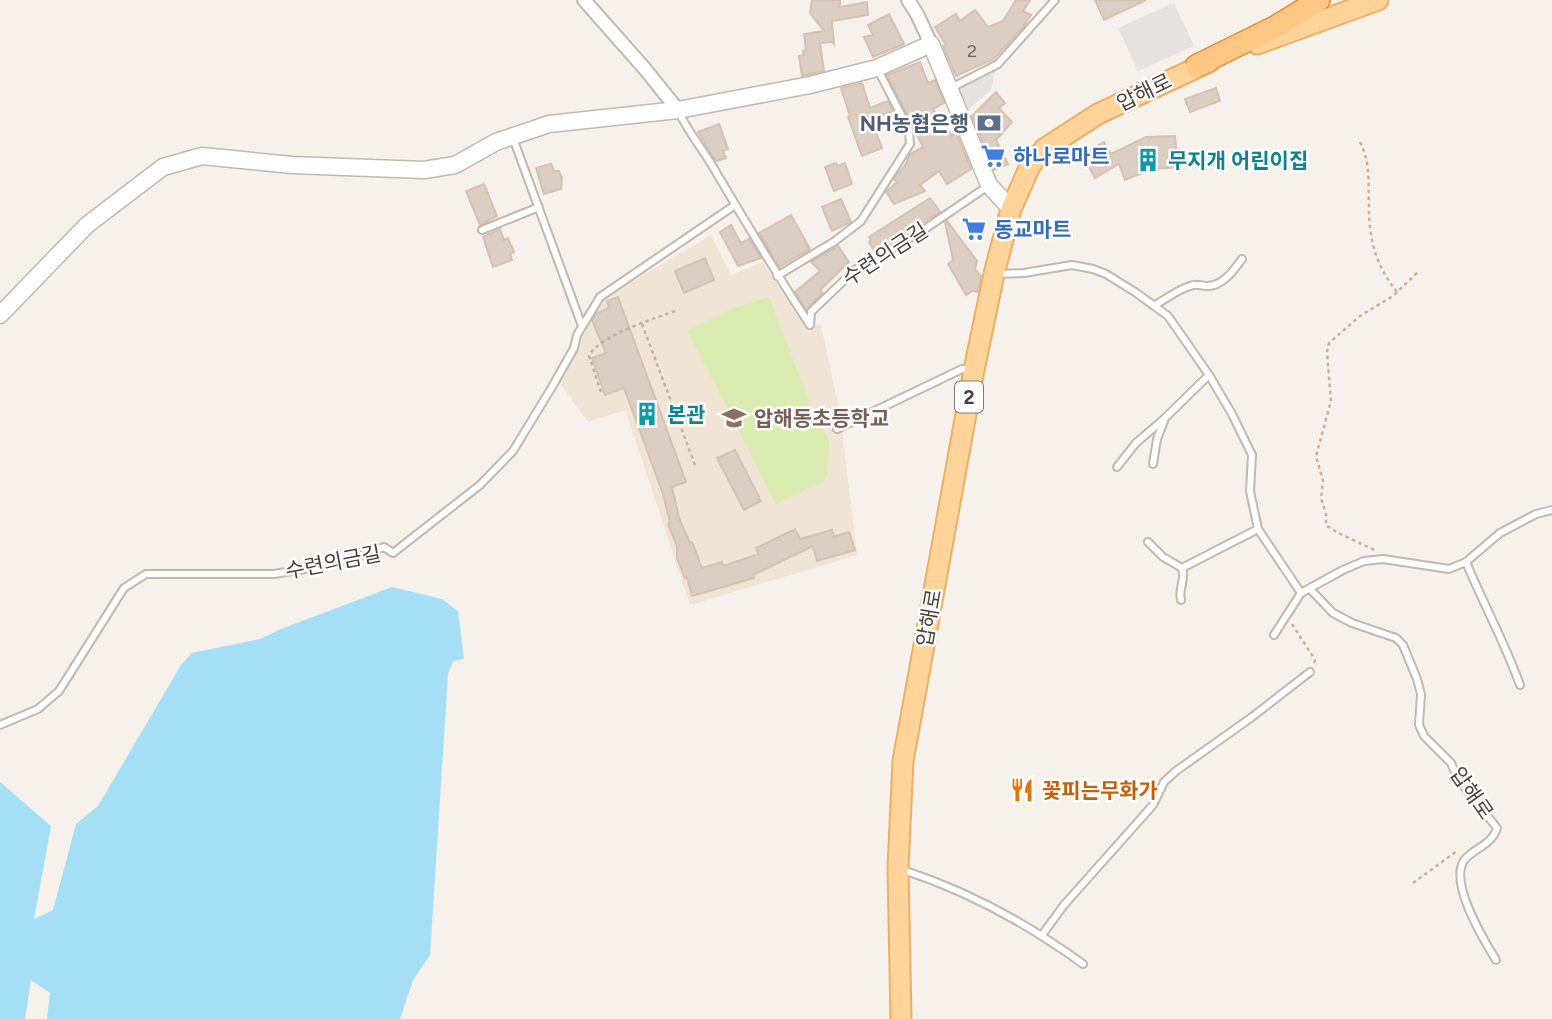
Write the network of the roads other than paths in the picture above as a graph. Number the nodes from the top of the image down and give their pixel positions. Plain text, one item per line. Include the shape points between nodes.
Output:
1 (584, 0) edge
2 (908, 0) edge
3 (1055, 0) edge
4 (1319, 0) edge
5 (1378, 0) edge
6 (930, 44) junction
7 (1196, 66) junction
8 (877, 68) junction
9 (949, 89) junction
10 (678, 110) junction
11 (513, 136) junction
12 (989, 185) junction
13 (735, 205) junction
14 (538, 207) junction
15 (1011, 209) junction
16 (482, 230) dead end
17 (1242, 259) dead end
18 (995, 274) junction
19 (777, 276) junction
20 (1155, 305) junction
21 (0, 315) edge
22 (582, 326) junction
23 (974, 370) junction
24 (1209, 375) junction
25 (1164, 419) junction
26 (837, 429) dead end
27 (1153, 464) dead end
28 (1117, 467) dead end
29 (1552, 510) edge
30 (1258, 529) junction
31 (1148, 542) dead end
32 (1466, 562) junction
33 (1182, 568) junction
34 (1310, 589) junction
35 (1301, 593) junction
36 (1181, 600) dead end
37 (1274, 635) dead end
38 (1310, 673) road end
39 (1520, 685) dead end
40 (0, 724) edge
41 (898, 868) junction
42 (1042, 935) junction
43 (1496, 960) dead end
44 (1083, 964) dead end
45 (901, 1019) edge

1 - 10 street
2 - 6 street
3 - 9 lane via 998,64
4 - 7 highway, 2
5 - 7 main road, 압해로 / 2
6 - 8 street
6 - 9 street
7 - 15 main road, 압해로 / 2 via 1098,114 1044,149 1030,166
8 - 10 street
8 - 19 lane, 수련의금길 via 909,130 910,144 861,221
9 - 12 street
10 - 11 street via 549,124
10 - 13 lane, 수련의금길
11 - 14 lane
11 - 21 street via 455,165 424,170 202,156 163,167 87,225
12 - 15 street
12 - 19 lane, 수련의금길 via 856,269 811,312 810,325
13 - 19 lane, 수련의금길
13 - 22 lane, 수련의금길 via 608,290
14 - 16 lane
14 - 22 lane
15 - 18 main road, 압해로 / 2
17 - 20 lane via 1217,283 1188,286
18 - 20 lane via 1072,265 1093,269
18 - 23 main road, 압해로 / 2
20 - 24 lane via 1168,316
22 - 40 lane, 수련의금길 via 574,348 513,451 480,485 393,552 384,547 335,564 274,574 146,574 124,588 59,691 38,709
23 - 26 lane via 962,369
23 - 41 main road, 압해로 / 2 via 903,761
24 - 25 lane
24 - 30 lane via 1252,455 1250,491
25 - 27 lane
25 - 28 lane
29 - 32 lane via 1500,533
30 - 33 lane
30 - 35 lane
31 - 33 lane
32 - 34 lane via 1449,569 1384,559 1364,561
32 - 39 lane
33 - 36 lane
34 - 35 lane
34 - 43 lane, 압해로 via 1333,613 1403,645 1421,694 1419,725 1424,736 1451,763 1458,779 1497,828 1494,836 1464,860 1461,869 1473,923
35 - 37 lane
38 - 42 lane via 1175,771 1153,805
41 - 42 lane via 984,903
41 - 45 main road, 압해로 / 2
42 - 44 lane

